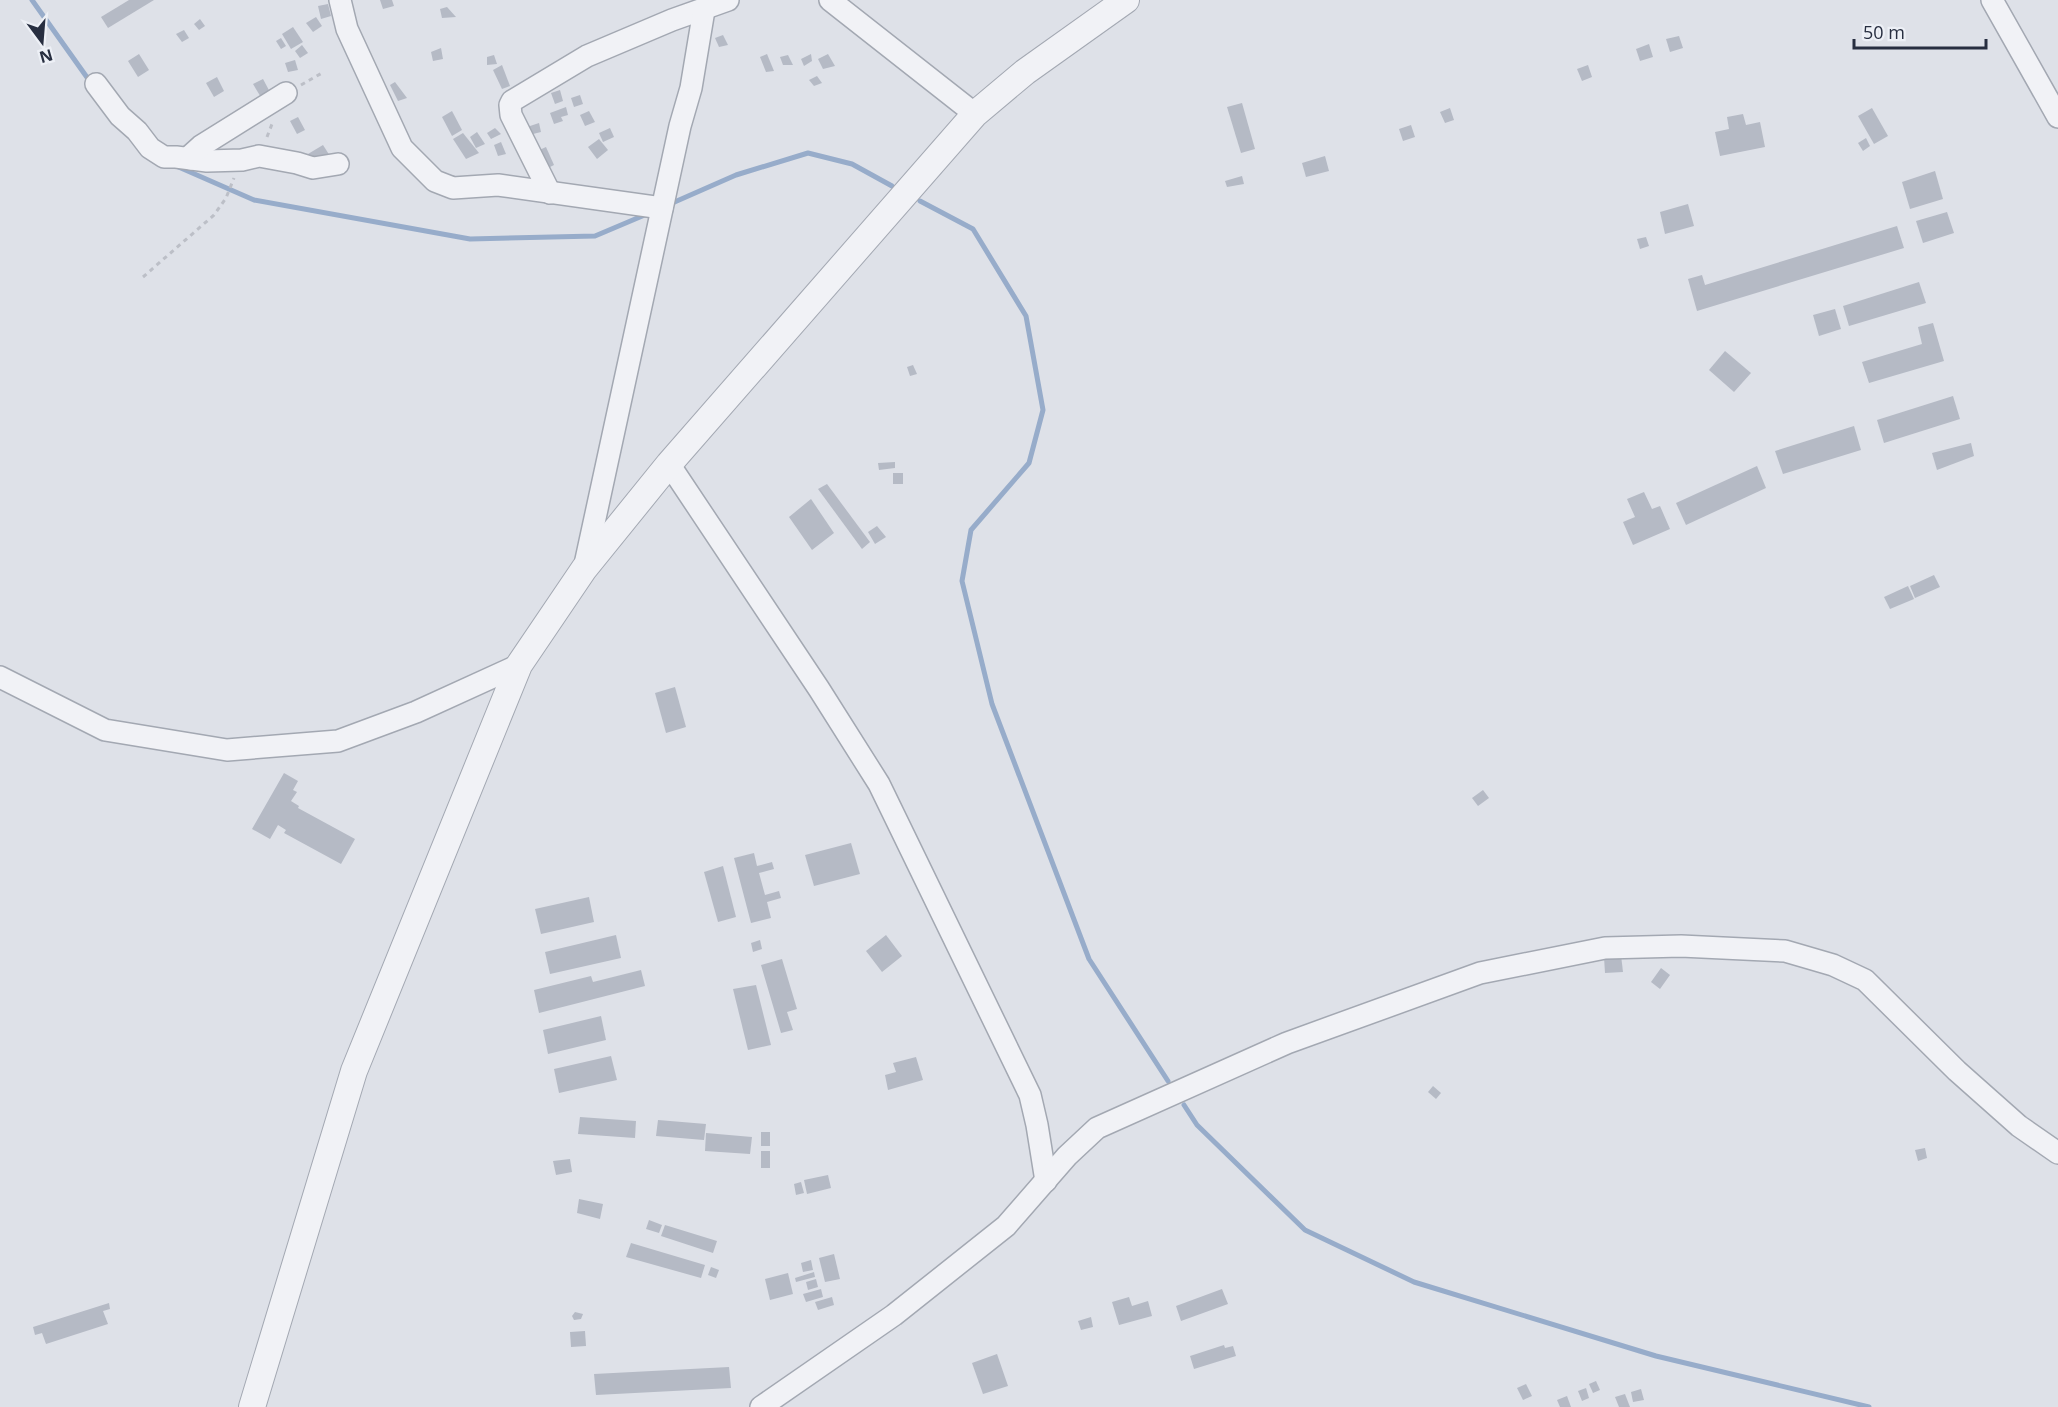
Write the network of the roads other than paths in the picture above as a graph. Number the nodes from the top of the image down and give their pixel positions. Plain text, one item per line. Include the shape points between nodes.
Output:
1 (340, 0) edge
2 (728, 0) edge
3 (830, 0) edge
4 (1126, 0) edge
5 (1992, 0) edge
6 (704, 10) junction
7 (96, 84) dead end
8 (286, 93) dead end
9 (975, 114) junction
10 (2058, 117) edge
11 (191, 159) junction
12 (338, 164) dead end
13 (550, 193) junction
14 (662, 208) junction
15 (669, 464) junction
16 (584, 569) junction
17 (519, 665) junction
18 (0, 677) edge
19 (2058, 1153) edge
20 (1046, 1180) junction
21 (252, 1407) edge
22 (761, 1407) edge

1 - 13 street via 351,39 397,140 435,181 453,188 498,185
2 - 6 street
3 - 9 street
4 - 9 street via 1025,72
5 - 10 street
6 - 13 street via 587,57 512,101 512,115
6 - 14 street via 691,88
7 - 11 street via 150,148 164,157
8 - 11 street via 201,146
9 - 15 street
11 - 12 street via 259,156 313,168
13 - 14 street
14 - 16 street
15 - 16 street
15 - 20 street via 879,784 1030,1095
16 - 17 street
17 - 18 street via 416,712 338,741 227,750 105,730
17 - 21 street via 354,1071
19 - 20 street via 2019,1126 1957,1071 1865,980 1833,964 1785,951 1681,946 1605,948 1480,973 1287,1043 1097,1128
20 - 22 street via 1006,1226 913,1300

